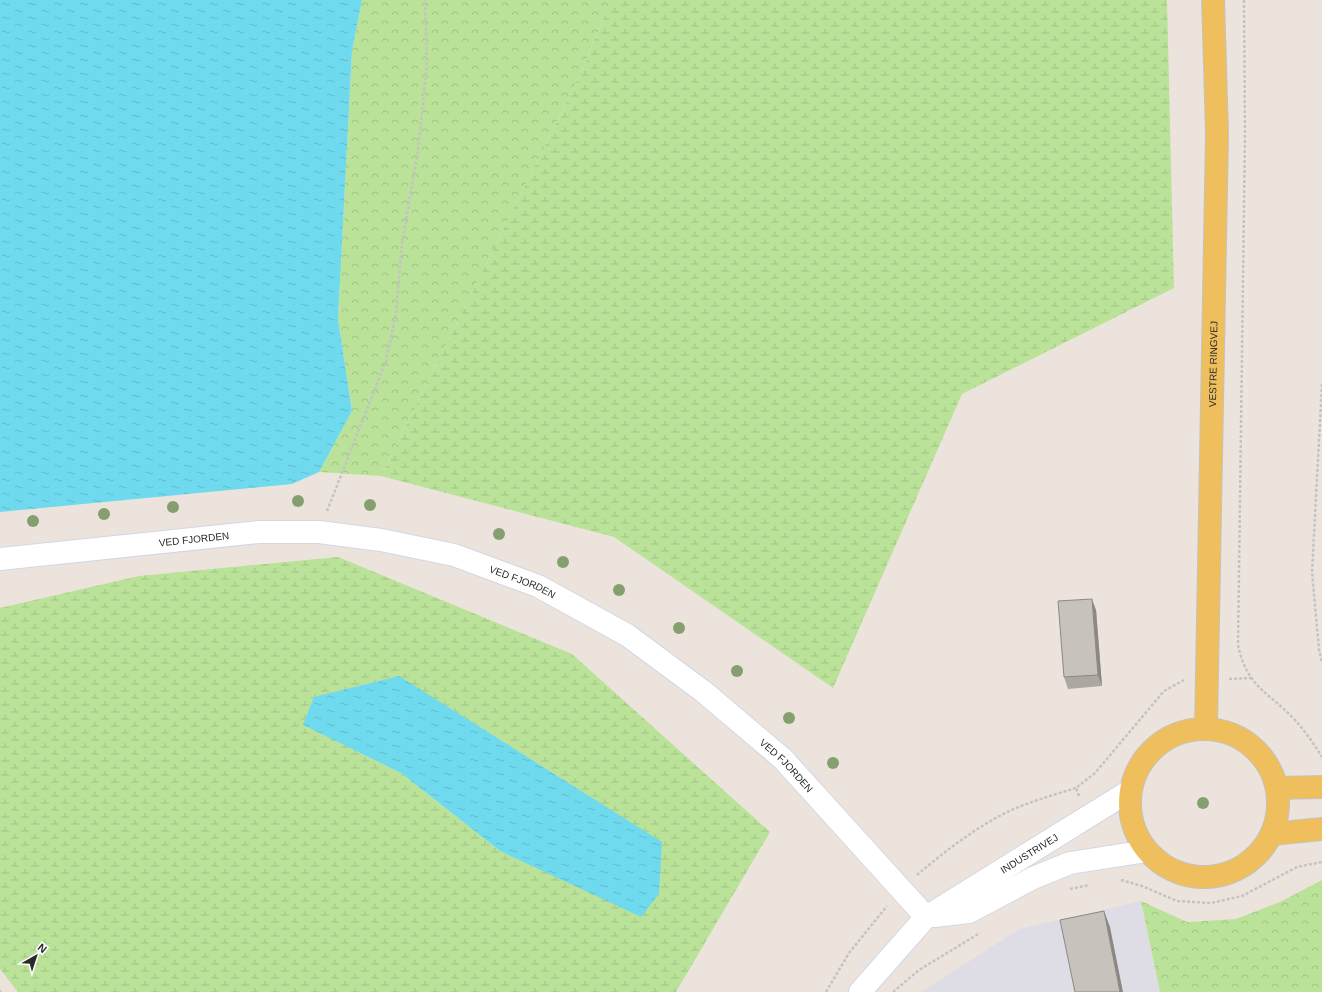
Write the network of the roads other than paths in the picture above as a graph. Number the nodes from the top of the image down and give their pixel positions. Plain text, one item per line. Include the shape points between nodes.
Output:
1 (1213, 0) edge
2 (0, 559) edge
3 (1206, 729) junction
4 (1322, 787) edge
5 (1277, 788) junction
6 (1131, 790) junction
7 (1322, 829) edge
8 (1272, 834) junction
9 (1147, 851) junction
10 (926, 917) junction
11 (860, 992) edge

1 - 3 main road, VESTRE RINGVEJ via 1217,133
2 - 10 street, VED FJORDEN via 259,532 319,532 381,540 454,555 538,586 627,635 704,692 783,759
3 - 5 main road via 1244,740 1259,753 1271,769
3 - 6 main road via 1185,732 1166,740 1150,753 1138,770
4 - 5 main road
5 - 8 main road via 1278,812
6 - 9 main road via 1131,812 1136,832
6 - 10 street, INDUSTRIVEJ
7 - 8 main road
8 - 9 main road via 1258,855 1238,870 1214,877 1190,876 1166,867
9 - 10 street via 1070,863 1033,878 970,912
10 - 11 street, INDUSTRIVEJ

